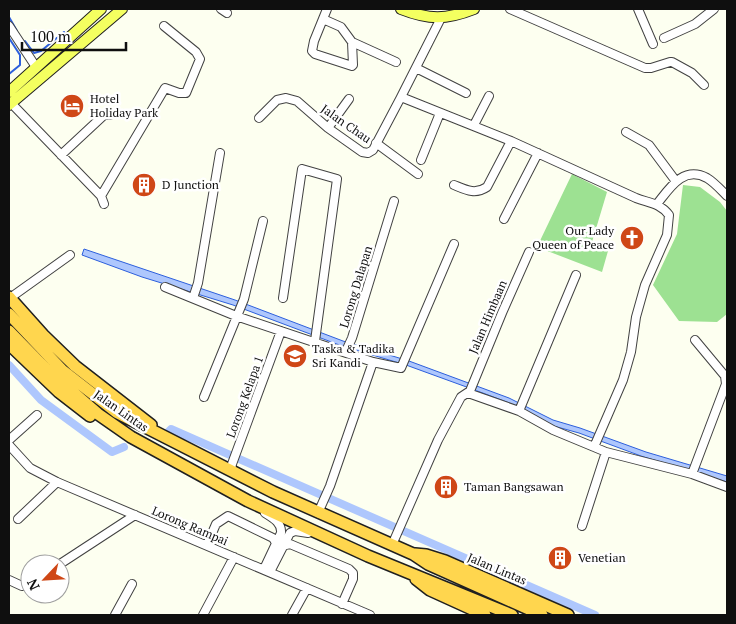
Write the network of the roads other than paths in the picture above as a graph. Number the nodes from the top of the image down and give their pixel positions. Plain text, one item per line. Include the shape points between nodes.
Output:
1 (101, 9) edge
2 (122, 9) edge
3 (327, 9) edge
4 (401, 9) edge
5 (474, 9) edge
6 (510, 9) edge
7 (638, 9) edge
8 (714, 9) edge
9 (441, 18) junction
10 (323, 19) junction
11 (9, 26) edge
12 (164, 26) dead end
13 (664, 38) dead end
14 (352, 42) junction
15 (653, 44) dead end
16 (396, 62) dead end
17 (36, 67) junction
18 (416, 68) junction
19 (704, 84) dead end
20 (9, 92) edge
21 (466, 93) dead end
22 (489, 96) dead end
23 (400, 97) junction
24 (349, 99) dead end
25 (10, 104) edge
26 (440, 113) junction
27 (110, 115) dead end
28 (258, 118) dead end
29 (474, 125) junction
30 (328, 128) junction
31 (626, 132) dead end
32 (511, 141) junction
33 (376, 143) junction
34 (220, 153) dead end
35 (538, 153) junction
36 (61, 155) junction
37 (421, 160) dead end
38 (418, 174) dead end
39 (675, 180) junction
40 (454, 185) dead end
41 (101, 196) junction
42 (727, 196) edge
43 (394, 201) dead end
44 (104, 204) dead end
45 (656, 204) junction
46 (504, 219) dead end
47 (263, 222) dead end
48 (454, 244) dead end
49 (529, 252) dead end
50 (70, 256) dead end
51 (576, 275) dead end
52 (164, 287) dead end
53 (194, 296) junction
54 (9, 297) edge
55 (283, 298) dead end
56 (238, 312) junction
57 (9, 314) edge
58 (9, 331) edge
59 (281, 331) junction
60 (314, 339) junction
61 (695, 340) dead end
62 (9, 344) edge
63 (346, 351) junction
64 (373, 362) junction
65 (469, 392) junction
66 (204, 397) dead end
67 (519, 410) junction
68 (37, 415) dead end
69 (9, 440) edge
70 (171, 441) junction
71 (595, 444) junction
72 (9, 445) edge
73 (144, 447) junction
74 (606, 452) junction
75 (232, 467) junction
76 (694, 470) junction
77 (57, 482) junction
78 (727, 487) edge
79 (248, 501) junction
80 (320, 508) junction
81 (136, 515) junction
82 (18, 519) dead end
83 (582, 526) dead end
84 (394, 540) junction
85 (279, 544) junction
86 (207, 545) junction
87 (355, 548) junction
88 (413, 554) junction
89 (234, 557) junction
90 (70, 558) edge
91 (405, 570) junction
92 (267, 571) junction
93 (132, 584) dead end
94 (307, 588) junction
95 (342, 604) junction
96 (116, 615) edge
97 (203, 615) edge
98 (292, 615) edge
99 (370, 615) edge
100 (485, 615) edge
101 (512, 615) edge
102 (542, 615) edge
103 (568, 615) edge

1 - 17 main road
2 - 25 main road
3 - 10 street
4 - 9 main road via 419,16
5 - 9 main road
6 - 19 street via 645,68 672,62
7 - 15 street
8 - 13 street via 694,24
9 - 18 street, Jalan Chau
10 - 14 street via 341,27
10 - 14 street via 312,48 315,54 352,66
11 - 17 street
12 - 41 street via 200,59 186,93 166,88
14 - 16 street
17 - 20 main road
18 - 21 street
18 - 23 street, Jalan Chau
22 - 29 street
23 - 26 street
23 - 33 street, Jalan Chau
24 - 30 street
25 - 36 street
26 - 29 street
26 - 37 street
27 - 36 street via 104,115
28 - 30 street, Jalan Chau via 277,100 286,98 297,101
29 - 32 street
30 - 33 street, Jalan Chau via 362,152 373,150
31 - 39 street via 649,145
32 - 35 street
32 - 40 street via 487,187 474,192
33 - 38 street
34 - 53 street
35 - 45 street
35 - 46 street
36 - 41 street
39 - 42 street via 700,175 709,178
39 - 45 street
41 - 44 street
43 - 63 street, Lorong Dalapan
45 - 71 street via 669,215 667,236 645,285 623,380
47 - 56 street via 244,300
48 - 64 street via 400,368
49 - 65 street, Jalan Himbaan
50 - 54 street
51 - 67 street
52 - 53 street
53 - 56 street
54 - 70 highway, Jalan Lintas via 76,366
55 - 60 street via 302,169 337,179
56 - 59 street
56 - 66 street
57 - 70 highway, Jalan Lintas via 62,370 93,396
58 - 73 highway, Jalan Lintas via 46,370
59 - 60 street
59 - 75 street, Lorong Kelapa 1
60 - 63 street
61 - 76 street via 726,380
62 - 73 highway, Jalan Lintas via 66,398 118,435
63 - 64 street
64 - 80 street
65 - 67 street
65 - 84 street, Jalan Himbaan via 461,397 438,440
67 - 71 street via 553,430
68 - 69 street
70 - 75 highway, Jalan Lintas
71 - 74 street
72 - 77 street, Lorong Rampai via 30,468
73 - 79 highway, Jalan Lintas via 186,473
74 - 76 street
74 - 83 street
75 - 80 highway, Jalan Lintas
76 - 78 street
77 - 81 street, Lorong Rampai
77 - 82 street
79 - 85 street via 280,524
79 - 87 highway, Jalan Lintas
80 - 84 highway, Jalan Lintas
81 - 86 street, Lorong Rampai
81 - 90 street
84 - 88 highway, Jalan Lintas
85 - 86 street via 228,516 216,524
85 - 87 street via 290,533 300,531
85 - 92 street
85 - 95 street via 290,544 353,572
86 - 89 street, Lorong Rampai
87 - 91 highway, Jalan Lintas
88 - 102 highway, Jalan Lintas via 461,580
88 - 103 highway, Jalan Lintas via 426,554 445,561
89 - 92 street, Lorong Rampai
89 - 97 street
91 - 100 highway, Jalan Lintas via 430,590
91 - 101 highway, Jalan Lintas
92 - 94 street, Lorong Rampai
93 - 96 street
94 - 95 street, Lorong Rampai
94 - 98 street
95 - 99 street, Lorong Rampai

